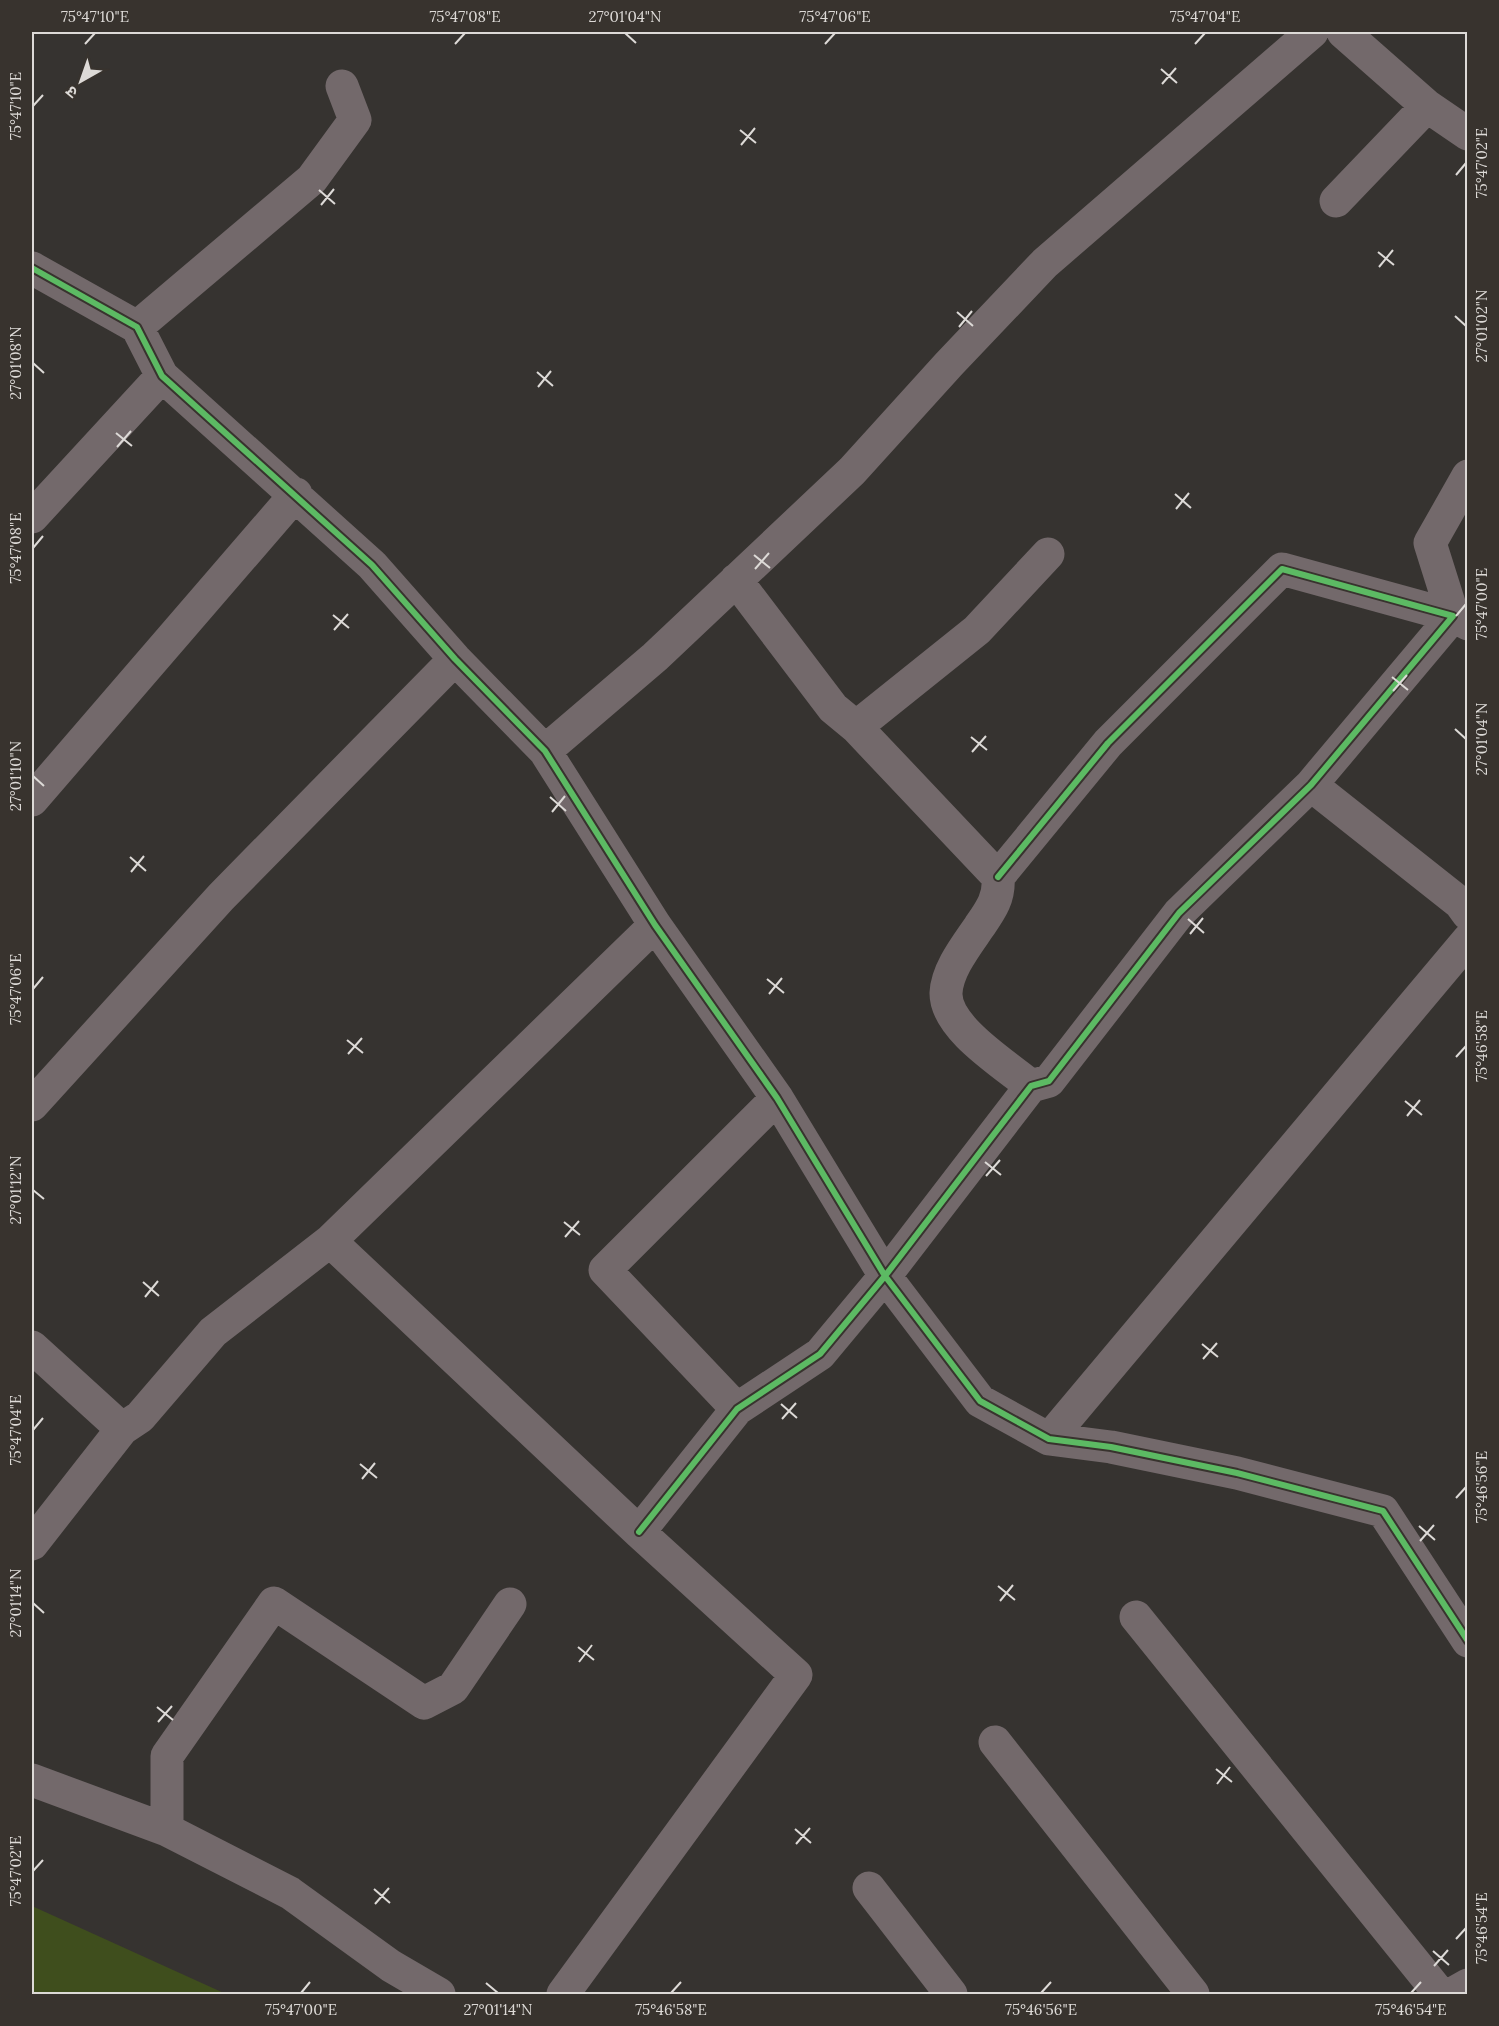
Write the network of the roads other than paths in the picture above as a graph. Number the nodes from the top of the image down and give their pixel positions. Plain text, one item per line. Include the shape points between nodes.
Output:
1 (1312, 32) edge
2 (1343, 32) edge
3 (342, 86) dead end
4 (1427, 106) junction
5 (1467, 134) edge
6 (1336, 201) dead end
7 (32, 268) edge
8 (137, 327) junction
9 (162, 376) junction
10 (1467, 476) edge
11 (296, 494) junction
12 (32, 517) edge
13 (1048, 554) dead end
14 (736, 580) junction
15 (1460, 620) edge
16 (455, 659) junction
17 (856, 727) junction
18 (544, 752) junction
19 (1311, 785) junction
20 (32, 800) edge
21 (998, 878) junction
22 (1467, 914) edge
23 (655, 925) junction
24 (1467, 940) edge
25 (1030, 1086) junction
26 (777, 1098) junction
27 (32, 1105) edge
28 (330, 1241) junction
29 (885, 1276) junction
30 (32, 1347) edge
31 (737, 1410) junction
32 (123, 1429) junction
33 (1049, 1439) junction
34 (639, 1532) junction
35 (32, 1544) edge
36 (510, 1604) dead end
37 (1136, 1617) dead end
38 (1467, 1641) edge
39 (995, 1742) dead end
40 (32, 1780) edge
41 (167, 1830) junction
42 (869, 1888) dead end
43 (1467, 1985) edge
44 (439, 1995) edge
45 (563, 1995) edge
46 (951, 1995) edge
47 (1192, 1995) edge
48 (1440, 1995) edge
49 (1452, 1995) edge

1 - 14 street via 1045,264 852,471
2 - 4 street
3 - 8 street via 354,120 312,179
4 - 5 street
4 - 6 street
7 - 8 street
8 - 9 street
9 - 11 street
9 - 12 street
10 - 15 street via 1430,543
11 - 16 street via 372,565
11 - 20 street
13 - 17 street via 977,630
14 - 17 street via 833,708
14 - 18 street
15 - 19 street
15 - 21 street via 1282,569 1108,743
16 - 18 street
16 - 27 street via 221,897
17 - 21 street
18 - 23 street
19 - 22 street via 1460,903
19 - 25 street via 1179,913 1049,1081
21 - 25 street via 999,893 957,961 946,991 947,1006 959,1026
23 - 26 street
23 - 28 street
24 - 33 street
25 - 29 street
26 - 29 street
26 - 31 street via 605,1270
28 - 32 street via 213,1332 140,1417
28 - 34 street
29 - 31 street via 820,1354
29 - 33 street via 980,1401
30 - 32 street
31 - 34 street
32 - 35 street
33 - 38 street via 1111,1447 1237,1473 1383,1511
34 - 45 street via 796,1675
36 - 41 street via 453,1688 424,1703 274,1603 167,1756
37 - 48 street
39 - 47 street
40 - 41 street
41 - 44 street via 290,1893 391,1966
42 - 46 street
43 - 49 street

